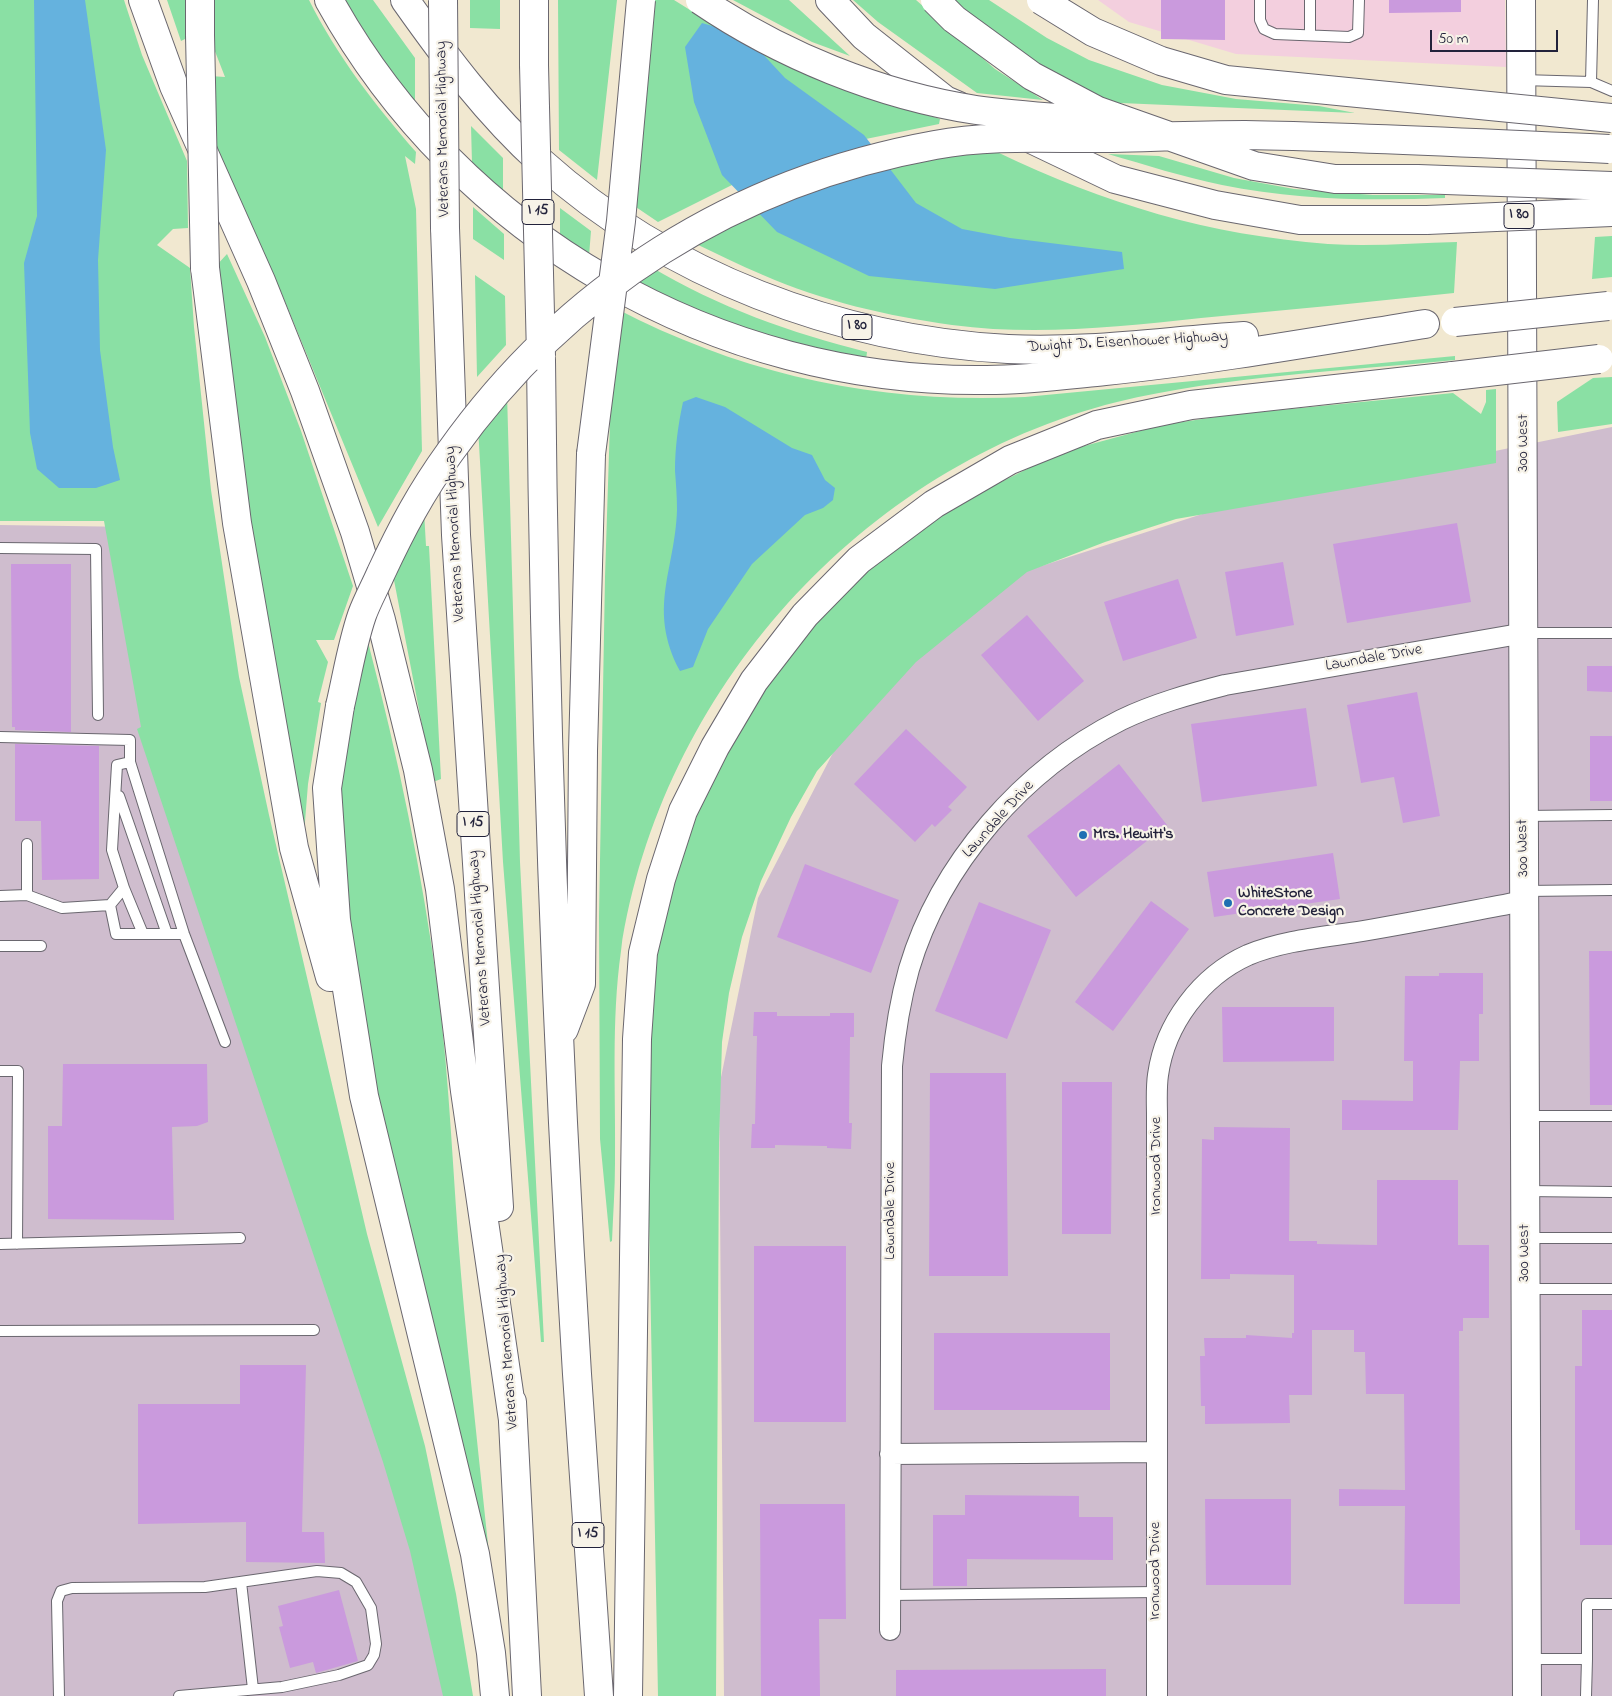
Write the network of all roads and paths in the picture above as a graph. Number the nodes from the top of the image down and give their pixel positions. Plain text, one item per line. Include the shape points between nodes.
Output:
1 (143, 0) edge
2 (200, 0) edge
3 (329, 0) edge
4 (405, 0) edge
5 (443, 0) edge
6 (534, 0) edge
7 (641, 0) edge
8 (700, 0) edge
9 (830, 0) edge
10 (935, 0) edge
11 (1041, 0) edge
12 (1260, 0) edge
13 (1310, 0) edge
14 (1359, 0) edge
15 (1521, 0) edge
16 (1593, 0) edge
17 (1310, 36) junction
18 (1522, 80) junction
19 (1591, 82) junction
20 (1612, 91) edge
21 (1612, 118) edge
22 (1244, 135) junction
23 (1610, 149) edge
24 (1612, 186) edge
25 (1612, 212) edge
26 (1610, 306) edge
27 (1425, 324) junction
28 (1605, 358) edge
29 (0, 548) edge
30 (1612, 632) edge
31 (1525, 633) junction
32 (98, 715) dead end
33 (0, 737) edge
34 (130, 762) junction
35 (117, 791) junction
36 (1612, 815) edge
37 (1523, 816) junction
38 (27, 844) dead end
39 (124, 888) junction
40 (1612, 890) edge
41 (27, 895) junction
42 (0, 896) edge
43 (1524, 896) junction
44 (110, 905) junction
45 (143, 934) junction
46 (167, 934) junction
47 (184, 934) junction
48 (0, 946) edge
49 (41, 946) dead end
50 (225, 1042) dead end
51 (560, 1042) junction
52 (0, 1071) edge
53 (364, 1096) junction
54 (1525, 1116) junction
55 (1612, 1116) edge
56 (1525, 1191) junction
57 (1612, 1192) edge
58 (240, 1238) dead end
59 (1525, 1238) junction
60 (1612, 1238) edge
61 (0, 1244) edge
62 (17, 1244) junction
63 (1525, 1289) junction
64 (1612, 1289) edge
65 (314, 1330) dead end
66 (0, 1331) edge
67 (513, 1420) junction
68 (1156, 1452) junction
69 (890, 1454) junction
70 (241, 1582) junction
71 (1157, 1592) junction
72 (890, 1595) junction
73 (1612, 1604) edge
74 (890, 1637) dead end
75 (1528, 1660) junction
76 (1587, 1660) junction
77 (253, 1690) junction
78 (59, 1696) edge
79 (179, 1696) edge
80 (495, 1696) edge
81 (527, 1696) edge
82 (599, 1696) edge
83 (628, 1696) edge
84 (1157, 1696) edge
85 (1527, 1696) edge
86 (1586, 1696) edge

1 - 67 main road via 174,86 261,281 305,391 355,532 381,620 418,770 439,881 465,1091
2 - 53 main road, bridge via 205,268 237,523 294,848
3 - 27 main road via 364,57 403,109 465,176 507,214 580,266 632,296 756,347 865,372 1002,380 1170,364
4 - 27 main road, Dwight D. Eisenhower Highway / I 80 via 475,94 562,179 634,230 685,260 742,288 821,317 917,340 1038,350
5 - 67 main road, Veterans Memorial Highway / I 15, bridge via 449,381 466,728
6 - 51 main road, I 15, bridge via 546,648
7 - 51 main road, bridge via 621,221 591,454 581,984
8 - 22 main road, bridge via 797,54 853,77 914,96 1006,114
9 - 25 main road, I 80, bridge via 864,36 945,100 1115,179 1215,205 1300,220 1427,220
10 - 24 main road, bridge via 954,19 1032,76 1098,111 1254,166 1335,179
11 - 21 main road, bridge via 1093,32 1161,62 1226,80
12 - 17 lane via 1260,20 1264,29 1275,34
13 - 17 lane
14 - 17 lane via 1358,33 1349,37
15 - 18 main road, 300 West
16 - 19 lane
18 - 19 lane
18 - 31 main road, 300 West
19 - 20 lane
22 - 23 main road, bridge
22 - 53 main road, bridge via 1014,137 936,144 848,166 774,190 704,224 646,260 580,308 530,354 480,409 405,520 362,616 340,706 327,788 336,920
26 - 27 main road, Dwight D. Eisenhower Highway / I 80, bridge
28 - 83 main road, bridge via 1191,405 1097,425 1010,460 934,504 859,560 805,615 754,681 715,747 684,811 661,879 643,953 637,1039
29 - 32 lane via 96,549
30 - 31 lane
31 - 37 main road, 300 West
31 - 69 street, Lawndale Drive via 1225,685 1179,697 1120,721 1080,744 1011,801 974,844 942,890 927,922 909,968 895,1032
33 - 34 lane via 130,740
34 - 35 lane via 117,765
34 - 47 lane
35 - 39 lane via 112,850
35 - 46 lane
36 - 37 lane
37 - 43 main road, 300 West
38 - 41 lane
39 - 44 lane
39 - 45 lane
40 - 43 lane
41 - 42 lane
41 - 44 lane via 62,908
43 - 54 main road, 300 West
43 - 68 street, Ironwood Drive via 1293,942 1249,954 1222,969 1185,1008 1168,1040 1158,1074
44 - 45 lane via 116,934
45 - 46 lane
46 - 47 lane
47 - 50 lane
48 - 49 lane
51 - 82 main road, I 15 via 577,1374
52 - 62 lane via 18,1071
53 - 80 main road via 475,1554 492,1653
54 - 55 lane
54 - 56 main road, 300 West
56 - 57 lane
56 - 59 main road, 300 West
58 - 62 lane
59 - 60 lane
59 - 63 main road, 300 West
61 - 62 lane
63 - 64 lane
63 - 75 main road, 300 West
65 - 66 lane
67 - 81 main road, Veterans Memorial Highway / I 15
68 - 69 street
68 - 71 street, Ironwood Drive
69 - 72 street, Lawndale Drive
70 - 77 lane
70 - 77 lane via 317,1571 341,1573 356,1582 371,1608 376,1644 368,1665 339,1675
70 - 78 lane via 205,1587 72,1588 61,1591 57,1601
71 - 72 lane
71 - 84 street, Ironwood Drive
72 - 74 street, Lawndale Drive
73 - 76 lane via 1587,1604
75 - 76 lane
75 - 85 main road, 300 West
76 - 86 lane
77 - 79 lane

